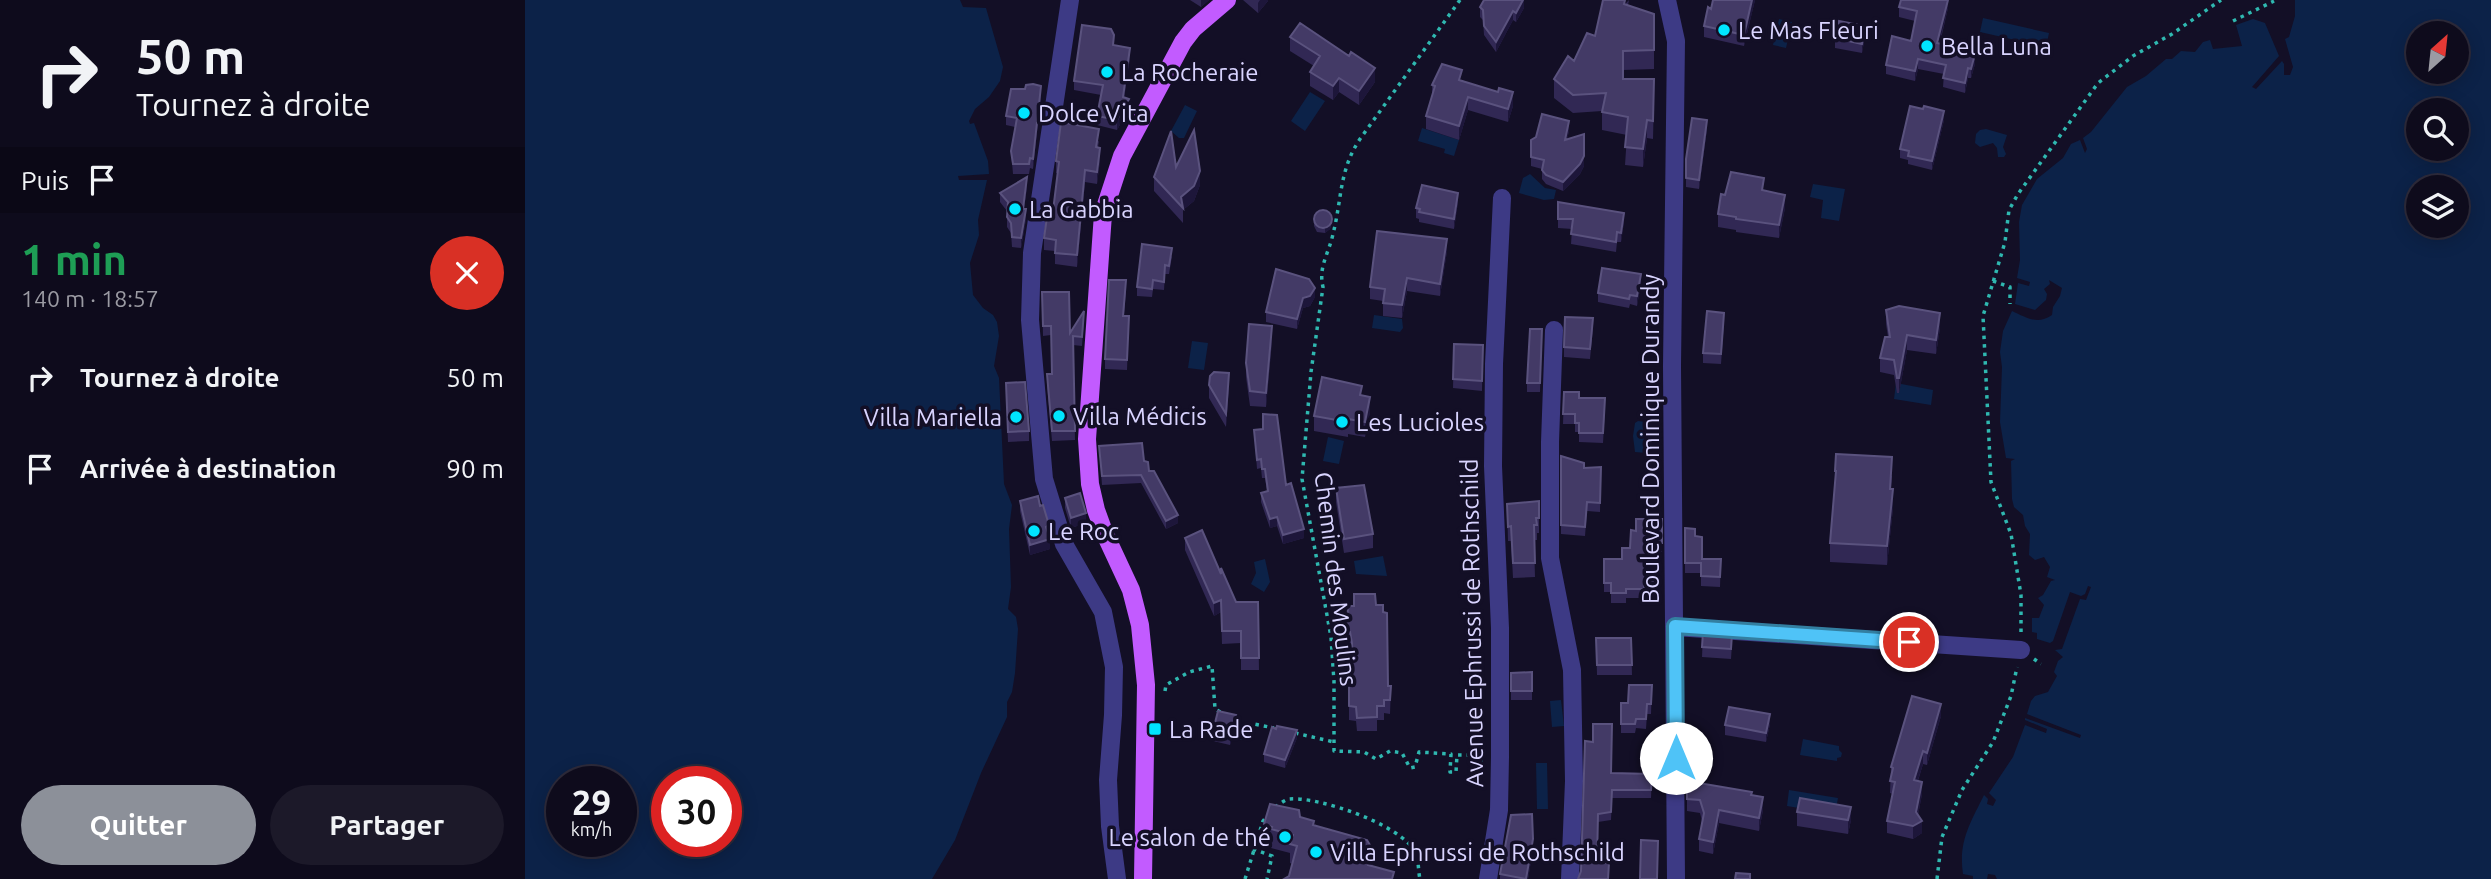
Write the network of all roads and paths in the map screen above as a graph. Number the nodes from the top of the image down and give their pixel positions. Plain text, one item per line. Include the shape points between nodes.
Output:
1 (1070, 0) edge
2 (1227, 0) edge
3 (1460, 0) edge
4 (1667, 0) edge
5 (2221, 0) edge
6 (2274, 0) edge
7 (2232, 22) dead end
8 (1502, 198) dead end
9 (1993, 281) junction
10 (2010, 304) dead end
11 (1554, 330) dead end
12 (1675, 626) junction
13 (2021, 650) junction
14 (1164, 697) dead end
15 (1281, 730) edge
16 (1294, 733) edge
17 (1334, 742) junction
18 (1500, 757) junction
19 (1253, 849) junction
20 (1117, 879) edge
21 (1143, 879) edge
22 (1245, 879) edge
23 (1267, 879) edge
24 (1420, 879) edge
25 (1487, 879) edge
26 (1570, 879) edge
27 (1676, 879) edge
28 (1937, 879) edge

1 - 20 street via 1032,253 1030,320 1044,479 1064,544 1103,612 1112,656 1108,780
2 - 21 main road via 1193,29 1184,43 1122,156 1103,214 1087,439 1097,510 1131,590 1140,625 1146,685
3 - 17 path, Chemin des Moulins via 1350,154 1320,276 1323,287 1302,479 1331,637
4 - 12 street, Boulevard Dominique Durandy via 1676,41
5 - 9 path via 2098,83 2013,202
6 - 7 path
8 - 18 street, Avenue Ephrussi de Rothschild via 1493,466
9 - 10 path via 2010,287
9 - 13 path via 1983,316 1991,482 2011,534 2021,595
11 - 26 street via 1550,558 1572,670
12 - 13 street
12 - 27 street, Boulevard Dominique Durandy
13 - 28 path via 2011,696 1993,742 1962,790 1942,837
14 - 15 path via 1166,685 1212,666 1215,709 1239,722 1237,738 1250,736 1254,724
16 - 17 path
17 - 18 path via 1334,751 1364,752 1376,759 1390,751 1402,753 1410,768 1415,767 1419,752 1451,754 1450,772 1457,772 1457,755 1471,755 1477,772 1483,755
18 - 25 street, Avenue Ephrussi de Rothschild via 1499,810
19 - 22 path
19 - 23 path via 1272,856
19 - 24 path via 1262,821 1287,799 1323,803 1385,825 1401,837 1416,853

